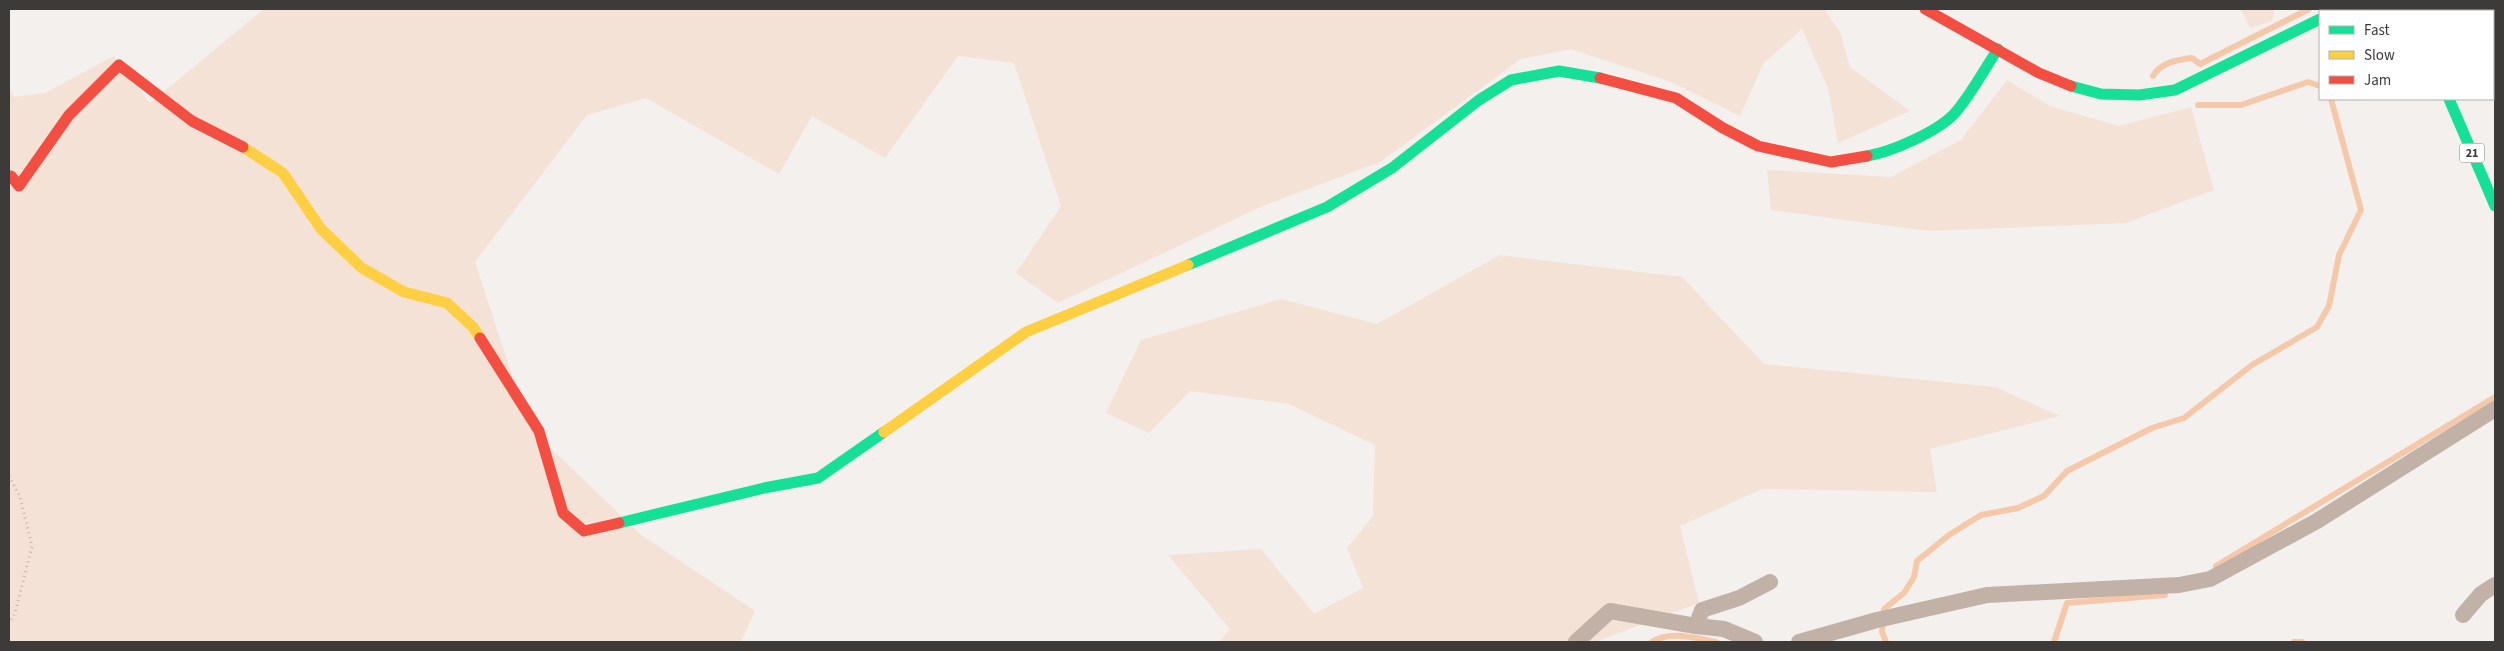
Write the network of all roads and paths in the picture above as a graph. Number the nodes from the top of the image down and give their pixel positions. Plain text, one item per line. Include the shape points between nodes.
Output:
1 (1924, 9) edge
2 (2319, 19) edge
3 (1998, 49) junction
4 (2449, 100) edge
5 (11, 176) dead end
6 (2495, 206) edge
7 (2495, 409) edge
8 (9, 476) edge
9 (1770, 582) dead end
10 (2495, 586) edge
11 (2463, 615) dead end
12 (9, 623) edge
13 (1696, 626) junction
14 (1576, 642) edge
15 (1755, 642) edge
16 (1799, 642) edge

1 - 3 street
2 - 3 street via 2175,90 2139,95 2101,94 2069,86 2038,73
3 - 5 street via 1954,114 1940,124 1878,154 1831,162 1758,146 1676,98 1618,81 1559,71 1510,80 1392,168 1327,207 1026,332 818,478 584,531 563,513 539,430 473,327 447,302 404,292 362,268 321,229 283,173 234,141 192,121 119,65 70,115 19,186
4 - 6 street, 21
7 - 16 street via 2317,521 2210,579 2179,585 1987,595
8 - 12 path via 20,497 32,546 15,613
9 - 13 street via 1739,598 1702,610
10 - 11 street via 2481,594
13 - 14 street via 1610,611
13 - 15 street via 1724,629

